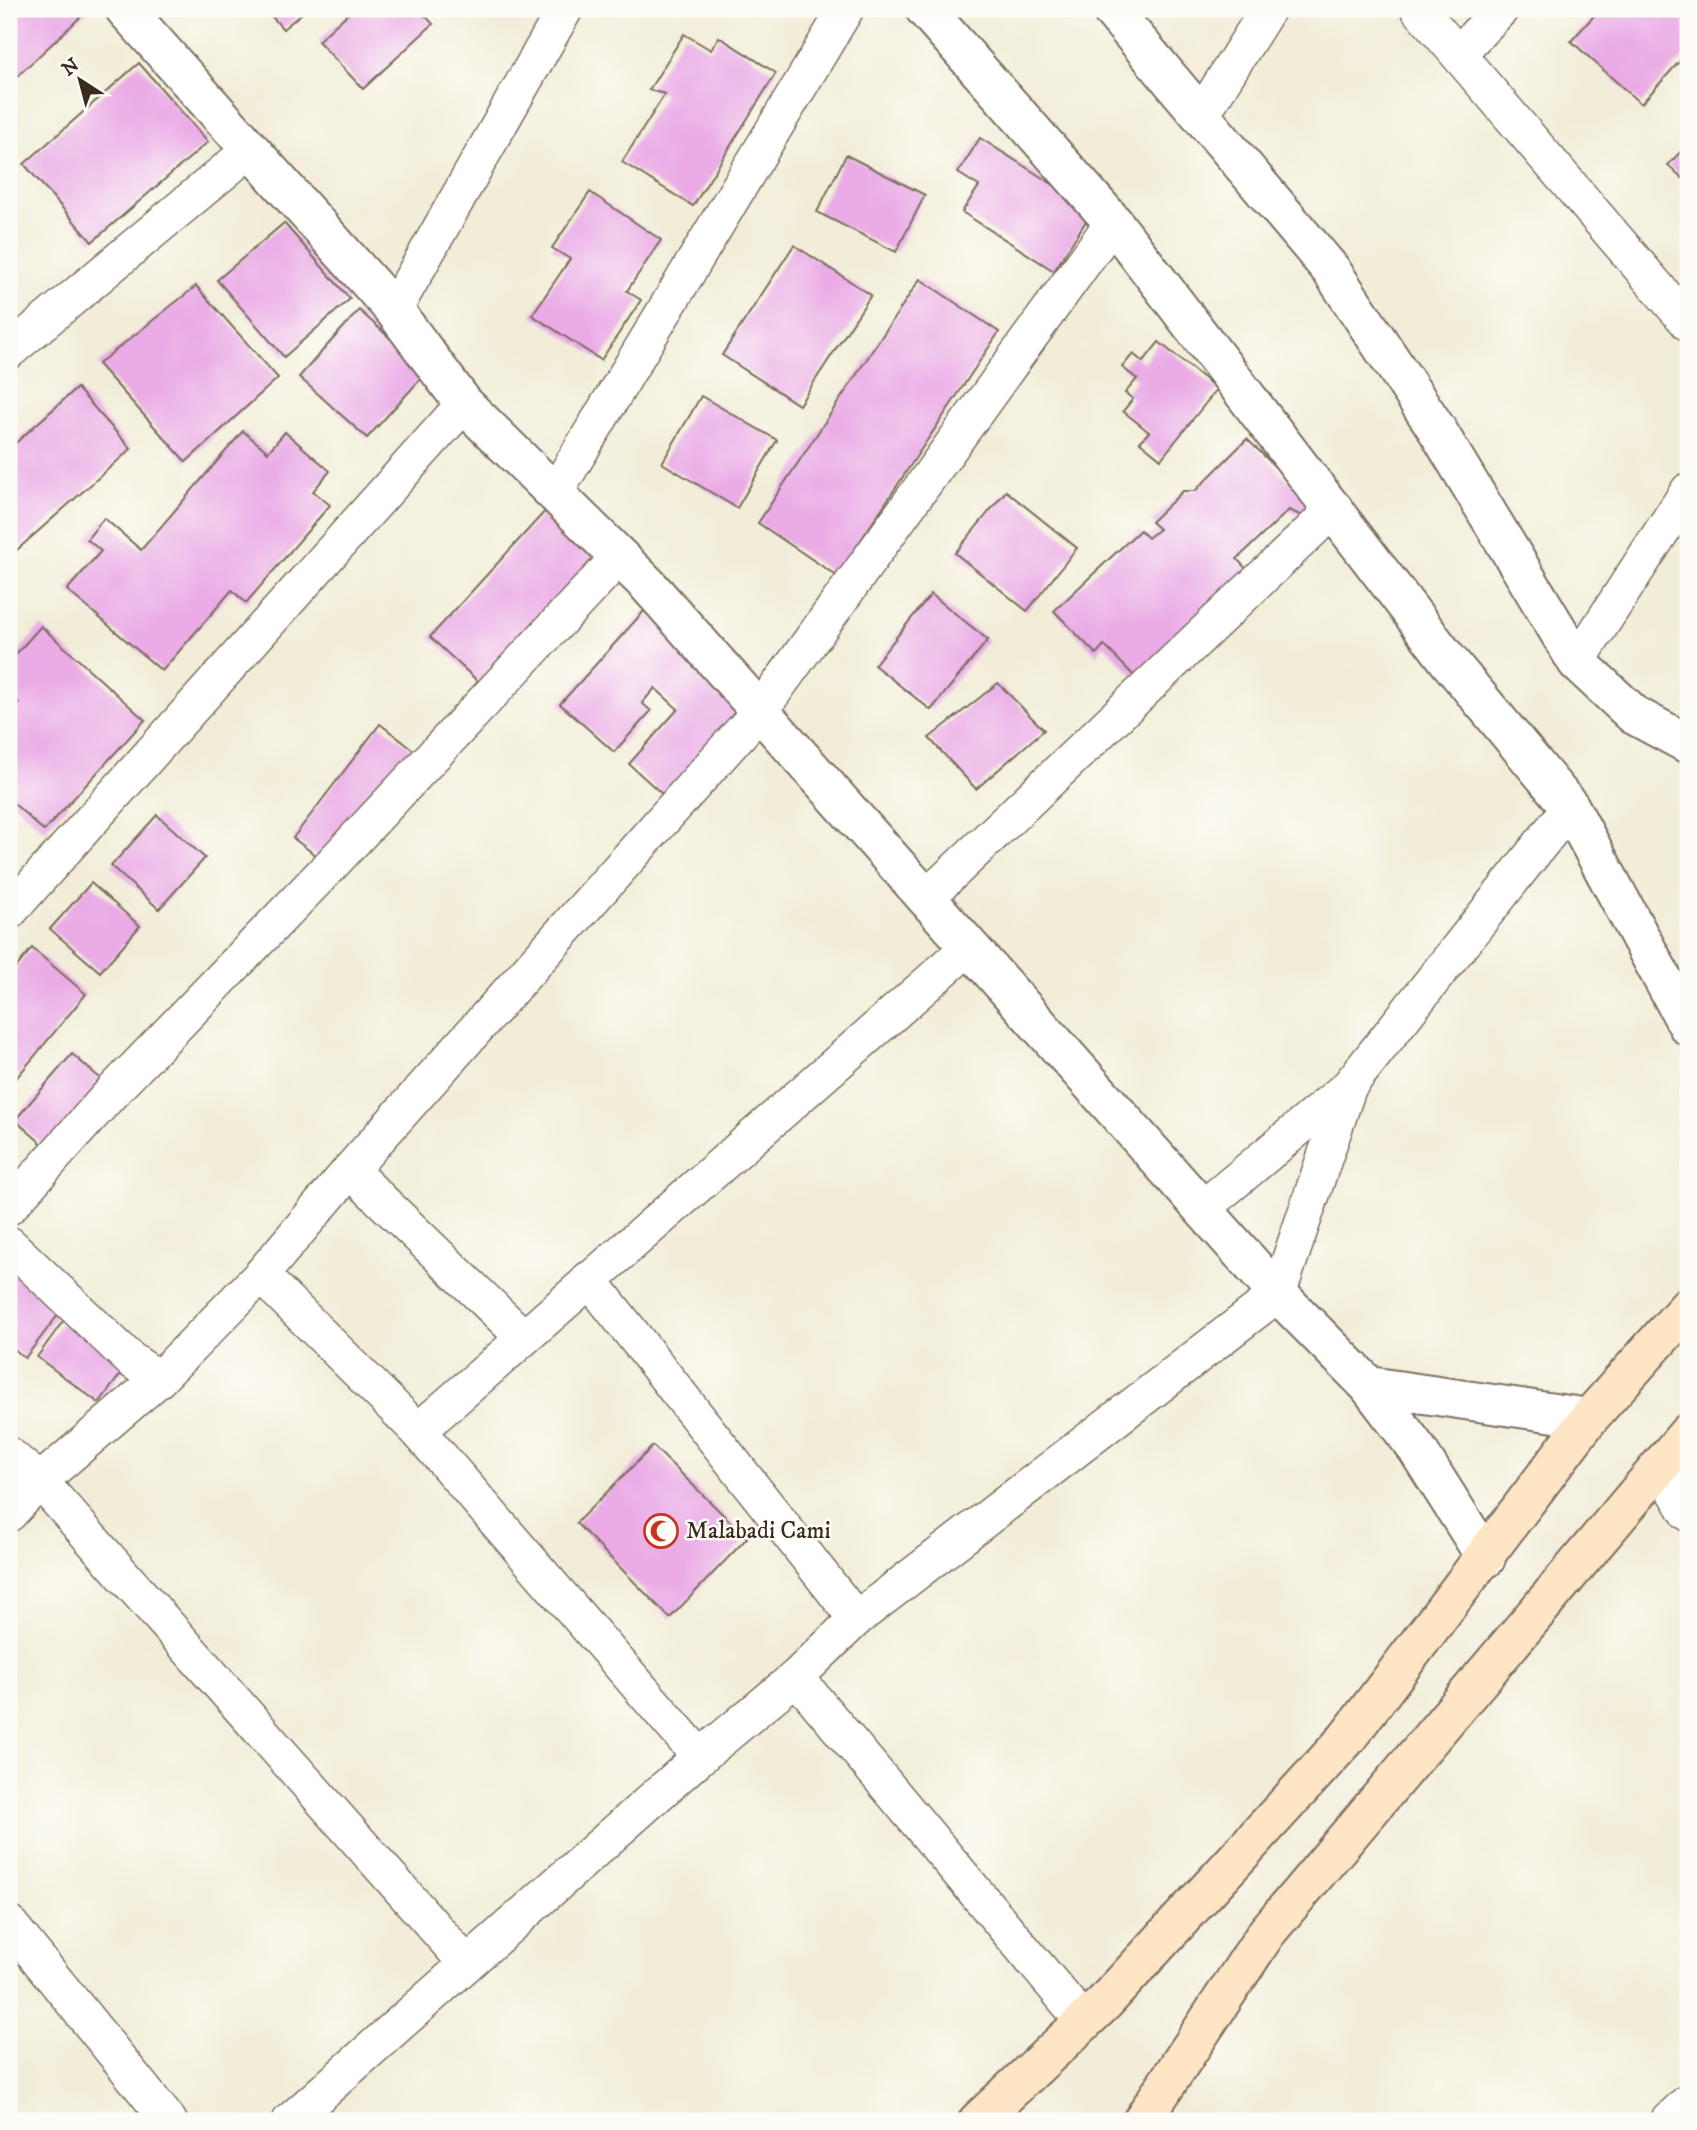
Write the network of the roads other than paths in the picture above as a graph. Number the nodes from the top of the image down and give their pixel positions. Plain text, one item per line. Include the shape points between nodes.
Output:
1 (125, 9) edge
2 (565, 9) edge
3 (846, 9) edge
4 (925, 9) edge
5 (1111, 9) edge
6 (1268, 9) edge
7 (1419, 9) edge
8 (1501, 9) edge
9 (1458, 54) junction
10 (1202, 114) junction
11 (250, 150) junction
12 (1112, 222) junction
13 (394, 310) junction
14 (1688, 323) edge
15 (9, 351) edge
16 (464, 404) junction
17 (1688, 491) edge
18 (555, 493) junction
19 (1335, 508) junction
20 (620, 555) junction
21 (1577, 662) junction
22 (760, 711) junction
23 (1688, 744) edge
24 (1570, 807) junction
25 (925, 899) junction
26 (9, 912) edge
27 (968, 948) junction
28 (1688, 1027) edge
29 (1349, 1086) junction
30 (350, 1170) junction
31 (9, 1207) edge
32 (1203, 1208) junction
33 (9, 1244) edge
34 (261, 1275) junction
35 (589, 1279) junction
36 (1278, 1294) junction
37 (1688, 1307) edge
38 (523, 1337) junction
39 (159, 1380) junction
40 (1369, 1386) junction
41 (1589, 1418) junction
42 (418, 1431) junction
43 (1688, 1433) edge
44 (9, 1455) edge
45 (1660, 1466) junction
46 (40, 1481) junction
47 (1688, 1513) edge
48 (9, 1514) edge
49 (1486, 1558) junction
50 (856, 1619) junction
51 (796, 1677) junction
52 (699, 1757) junction
53 (9, 1923) edge
54 (466, 1963) junction
55 (1084, 2022) junction
56 (1688, 2102) edge
57 (169, 2121) edge
58 (290, 2121) edge
59 (978, 2121) edge
60 (1142, 2121) edge
61 (1668, 2121) edge

1 - 11 street
2 - 13 street
3 - 18 street
4 - 12 street
5 - 10 street
6 - 10 street
7 - 9 street
8 - 9 street
9 - 14 street
10 - 21 street via 1331,270 1436,428
11 - 13 street
11 - 15 street
12 - 19 street
12 - 22 street
13 - 16 street
16 - 18 street
16 - 26 street
17 - 21 street
18 - 20 street
19 - 24 street via 1447,659
19 - 25 street
20 - 22 street
20 - 31 street
21 - 23 street via 1634,715
22 - 25 street
22 - 30 street
24 - 28 street
24 - 29 street
25 - 27 street
27 - 32 street
27 - 35 street
29 - 32 street
29 - 36 street
30 - 34 street
30 - 38 street
32 - 36 street
33 - 39 street via 131,1360
34 - 39 street
34 - 42 street
35 - 38 street
35 - 50 street
36 - 40 street
36 - 50 street
37 - 41 main road
38 - 42 street
39 - 46 street
40 - 41 street
40 - 49 street via 1417,1449
41 - 49 main road
42 - 52 street
43 - 45 main road
44 - 46 street
45 - 47 street
45 - 60 main road via 1267,1933
46 - 48 street
46 - 54 street
49 - 55 main road via 1347,1738
50 - 51 street
51 - 52 street
51 - 55 street
52 - 54 street
53 - 57 street
54 - 58 street
55 - 59 main road
56 - 61 street

